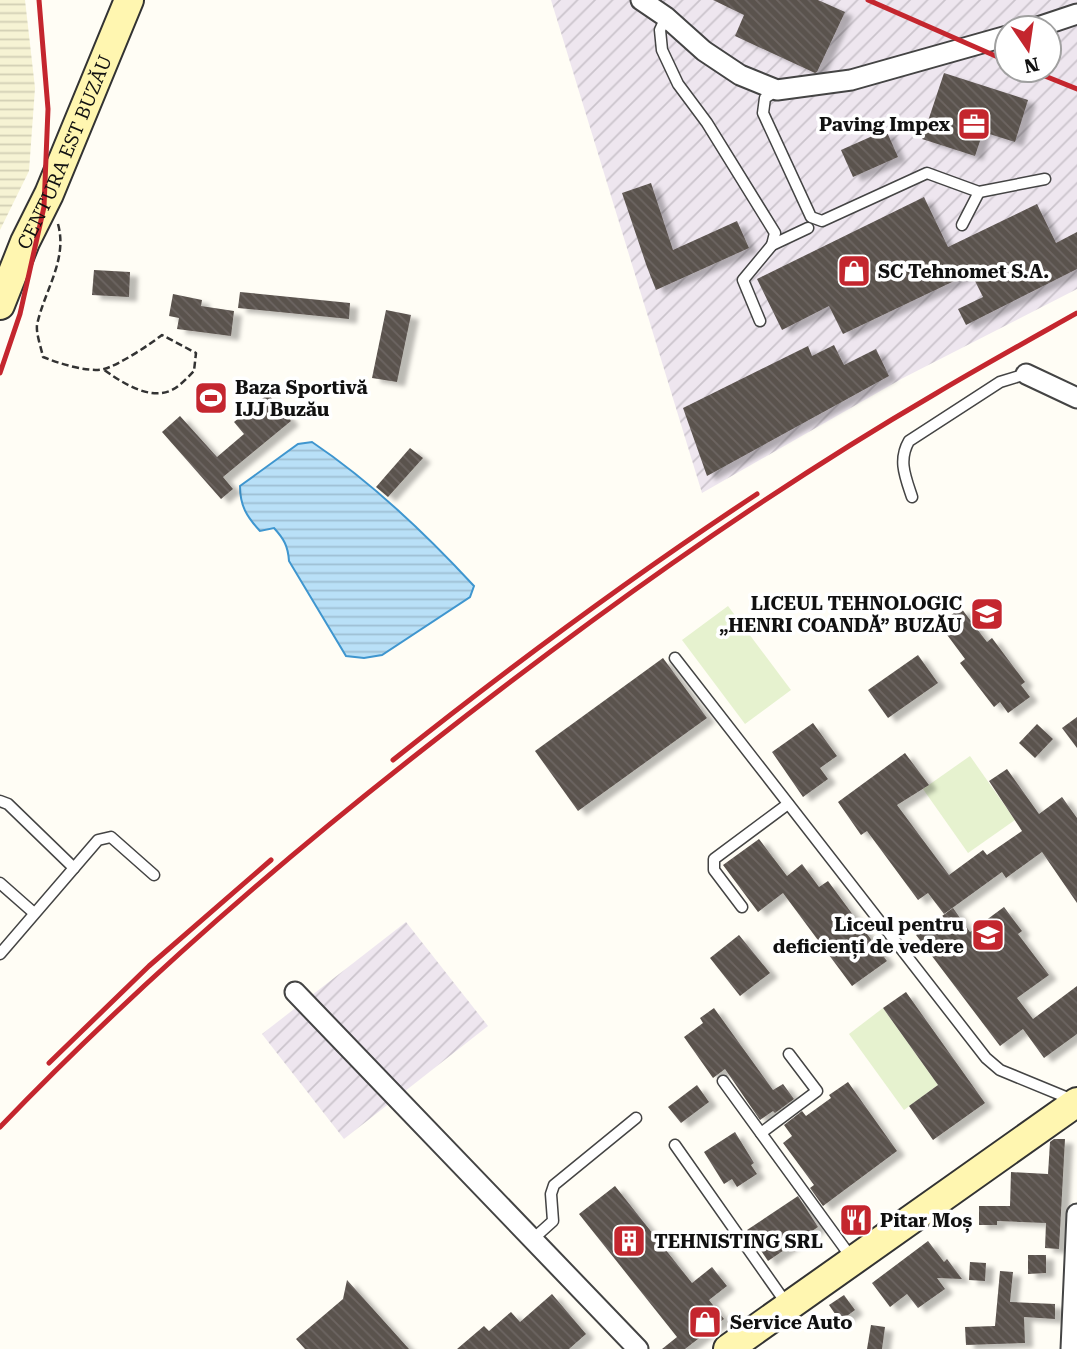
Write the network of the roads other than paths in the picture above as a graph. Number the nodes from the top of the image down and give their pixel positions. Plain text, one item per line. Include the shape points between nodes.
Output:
1 (129, 0) edge
2 (641, 0) edge
3 (666, 17) junction
4 (993, 40) edge
5 (777, 90) junction
6 (1045, 179) dead end
7 (979, 192) junction
8 (813, 222) junction
9 (961, 225) dead end
10 (775, 233) junction
11 (790, 236) junction
12 (772, 245) junction
13 (0, 305) edge
14 (760, 321) dead end
15 (1026, 374) joint
16 (1077, 398) edge
17 (912, 496) dead end
18 (675, 658) dead end
19 (0, 800) edge
20 (788, 803) junction
21 (74, 868) junction
22 (154, 875) dead end
23 (0, 883) edge
24 (742, 907) dead end
25 (34, 914) junction
26 (0, 954) edge
27 (295, 992) dead end
28 (789, 1054) dead end
29 (723, 1081) dead end
30 (1077, 1102) edge
31 (636, 1118) dead end
32 (761, 1133) junction
33 (675, 1145) dead end
34 (1077, 1214) edge
35 (533, 1239) junction
36 (853, 1261) junction
37 (789, 1306) junction
38 (638, 1349) edge
39 (728, 1349) edge
40 (1072, 1349) edge

1 - 13 main road, CENTURA EST BUZĂU
2 - 3 street
3 - 5 street via 740,75
3 - 10 lane via 660,30 662,50 678,84
4 - 5 street via 851,80
5 - 8 lane via 765,98 763,113
6 - 7 lane
7 - 8 lane via 927,173
7 - 9 lane
8 - 11 lane
10 - 11 lane
10 - 12 lane
11 - 12 lane
12 - 14 lane via 743,280
15 - 16 street
15 - 17 lane via 1000,382 909,441 902,453
18 - 20 lane
19 - 21 lane
20 - 24 lane via 714,859 714,870
20 - 30 lane via 986,1058 1000,1070
21 - 22 lane via 98,840 111,837
21 - 25 lane
23 - 25 lane
25 - 26 lane
27 - 35 street
28 - 32 lane via 817,1091
29 - 32 lane
30 - 36 main road
31 - 35 lane via 554,1185 553,1221
32 - 36 lane
33 - 37 lane
34 - 40 street
35 - 38 street
36 - 37 main road
37 - 39 main road

